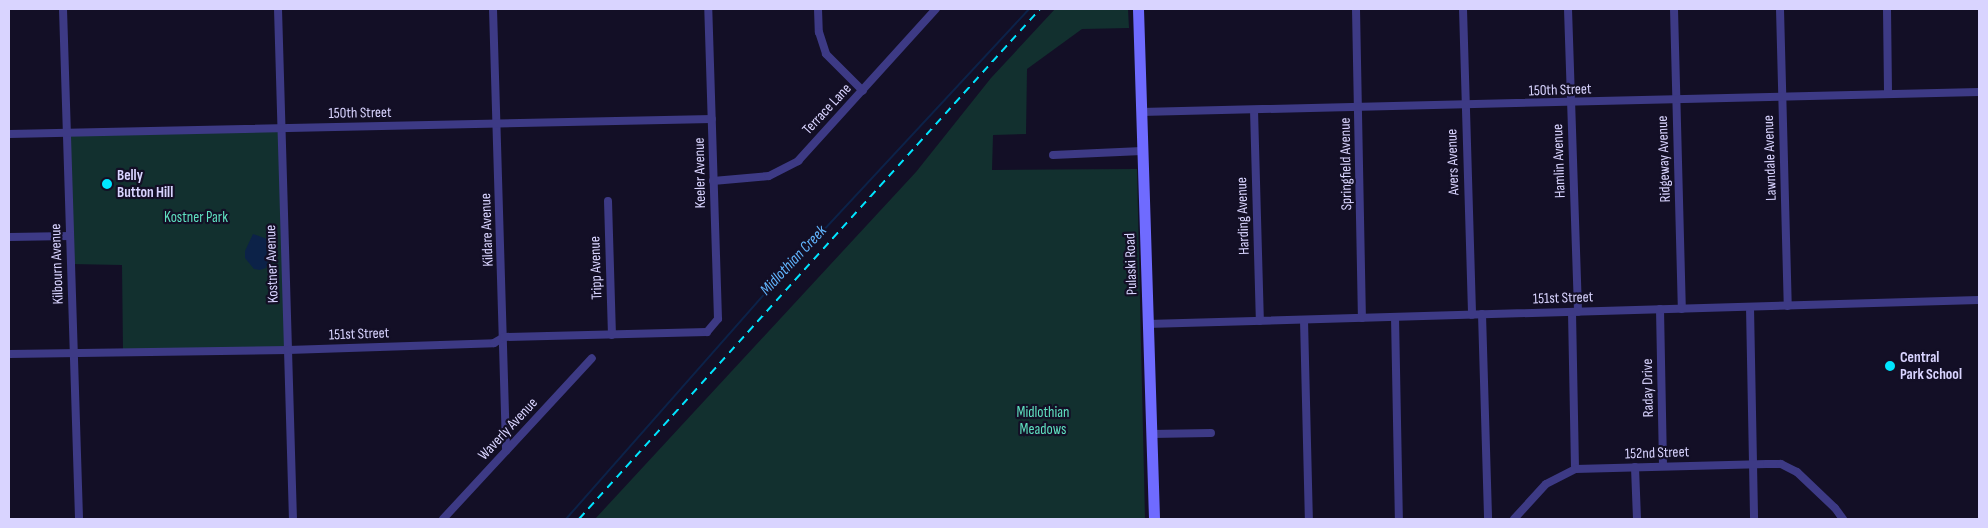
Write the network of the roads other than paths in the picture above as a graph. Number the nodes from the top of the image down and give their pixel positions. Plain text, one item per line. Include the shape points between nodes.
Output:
1 (63, 9) edge
2 (278, 9) edge
3 (493, 9) edge
4 (708, 9) edge
5 (818, 9) edge
6 (936, 9) edge
7 (1138, 9) edge
8 (1356, 9) edge
9 (1462, 9) edge
10 (1568, 9) edge
11 (1674, 9) edge
12 (1780, 9) edge
13 (1887, 9) edge
14 (863, 90) junction
15 (1979, 92) edge
16 (1888, 94) junction
17 (1782, 96) junction
18 (1676, 98) junction
19 (1571, 104) junction
20 (1465, 106) junction
21 (1359, 108) junction
22 (1254, 110) junction
23 (1141, 112) junction
24 (712, 119) junction
25 (497, 124) junction
26 (281, 129) junction
27 (66, 133) junction
28 (9, 134) edge
29 (1142, 151) junction
30 (1053, 155) dead end
31 (713, 181) junction
32 (608, 201) dead end
33 (70, 236) junction
34 (9, 237) edge
35 (1979, 300) edge
36 (1788, 306) junction
37 (1750, 307) junction
38 (1660, 309) junction
39 (1682, 309) junction
40 (1575, 312) junction
41 (1482, 314) junction
42 (1472, 315) junction
43 (1395, 317) junction
44 (1362, 318) junction
45 (1304, 320) junction
46 (1260, 321) junction
47 (1147, 324) junction
48 (707, 332) joint
49 (612, 335) junction
50 (504, 337) junction
51 (288, 350) junction
52 (74, 352) junction
53 (9, 354) edge
54 (592, 358) dead end
55 (1211, 433) dead end
56 (1151, 434) junction
57 (506, 451) junction
58 (1754, 464) junction
59 (1663, 466) junction
60 (1635, 467) junction
61 (1575, 469) junction
62 (79, 519) edge
63 (293, 519) edge
64 (444, 519) edge
65 (1154, 519) edge
66 (1309, 519) edge
67 (1399, 519) edge
68 (1488, 519) edge
69 (1514, 519) edge
70 (1636, 519) edge
71 (1754, 519) edge
72 (1843, 519) edge

1 - 27 street, Kilbourn Avenue
2 - 26 street, Kostner Avenue
3 - 25 street, Kildare Avenue
4 - 24 street, Keeler Avenue
5 - 14 street via 819,32 826,54
6 - 14 street, Terrace Lane
7 - 23 main road, Pulaski Road
8 - 21 street, Springfield Avenue
9 - 20 street, Avers Avenue
10 - 19 street, Hamlin Avenue
11 - 18 street, Ridgeway Avenue
12 - 17 street, Lawndale Avenue
13 - 16 street
14 - 31 street, Terrace Lane via 786,170 755,178
15 - 16 street, 150th Street
16 - 17 street, 150th Street
17 - 18 street, 150th Street
17 - 36 street, Lawndale Avenue
18 - 19 street, 150th Street
18 - 39 street, Ridgeway Avenue
19 - 20 street, 150th Street
19 - 40 street, Hamlin Avenue
20 - 21 street, 150th Street
20 - 42 street, Avers Avenue
21 - 22 street, 150th Street
21 - 44 street, Springfield Avenue
22 - 23 street, 150th Street
22 - 46 street, Harding Avenue
23 - 29 main road, Pulaski Road
24 - 25 street, 150th Street
24 - 31 street, Keeler Avenue
25 - 26 street, 150th Street
25 - 50 street, Kildare Avenue
26 - 27 street, 150th Street
26 - 51 street, Kostner Avenue
27 - 28 street, 150th Street
27 - 33 street, Kilbourn Avenue
29 - 30 street
29 - 47 main road, Pulaski Road
31 - 48 street, Keeler Avenue via 718,319
32 - 49 street, Tripp Avenue
33 - 34 street
33 - 52 street, Kilbourn Avenue
35 - 36 street, 151st Street
36 - 37 street, 151st Street
37 - 39 street, 151st Street
37 - 58 street
38 - 39 street, 151st Street
38 - 40 street, 151st Street
38 - 59 street, Raday Drive
40 - 41 street, 151st Street
40 - 61 street, Hamlin Avenue
41 - 42 street, 151st Street
41 - 68 street
42 - 43 street, 151st Street
43 - 44 street, 151st Street
43 - 67 street
44 - 45 street, 151st Street
45 - 46 street, 151st Street
45 - 66 street
46 - 47 street, 151st Street
47 - 56 main road, Pulaski Road
48 - 49 street, 151st Street
49 - 50 street, 151st Street
50 - 51 street, 151st Street via 494,343
50 - 57 street, Kildare Avenue
51 - 52 street, 151st Street
51 - 63 street, Kostner Avenue
52 - 53 street, 151st Street
52 - 62 street, Kilbourn Avenue
54 - 57 street, Waverly Avenue
55 - 56 street
56 - 65 main road, Pulaski Road
57 - 64 street, Waverly Avenue
58 - 59 street, 152nd Street
58 - 71 street
58 - 72 street, 152nd Street via 1790,468 1814,486
59 - 60 street, 152nd Street
60 - 61 street, 152nd Street
60 - 70 street
61 - 69 street, 152nd Street via 1546,484

